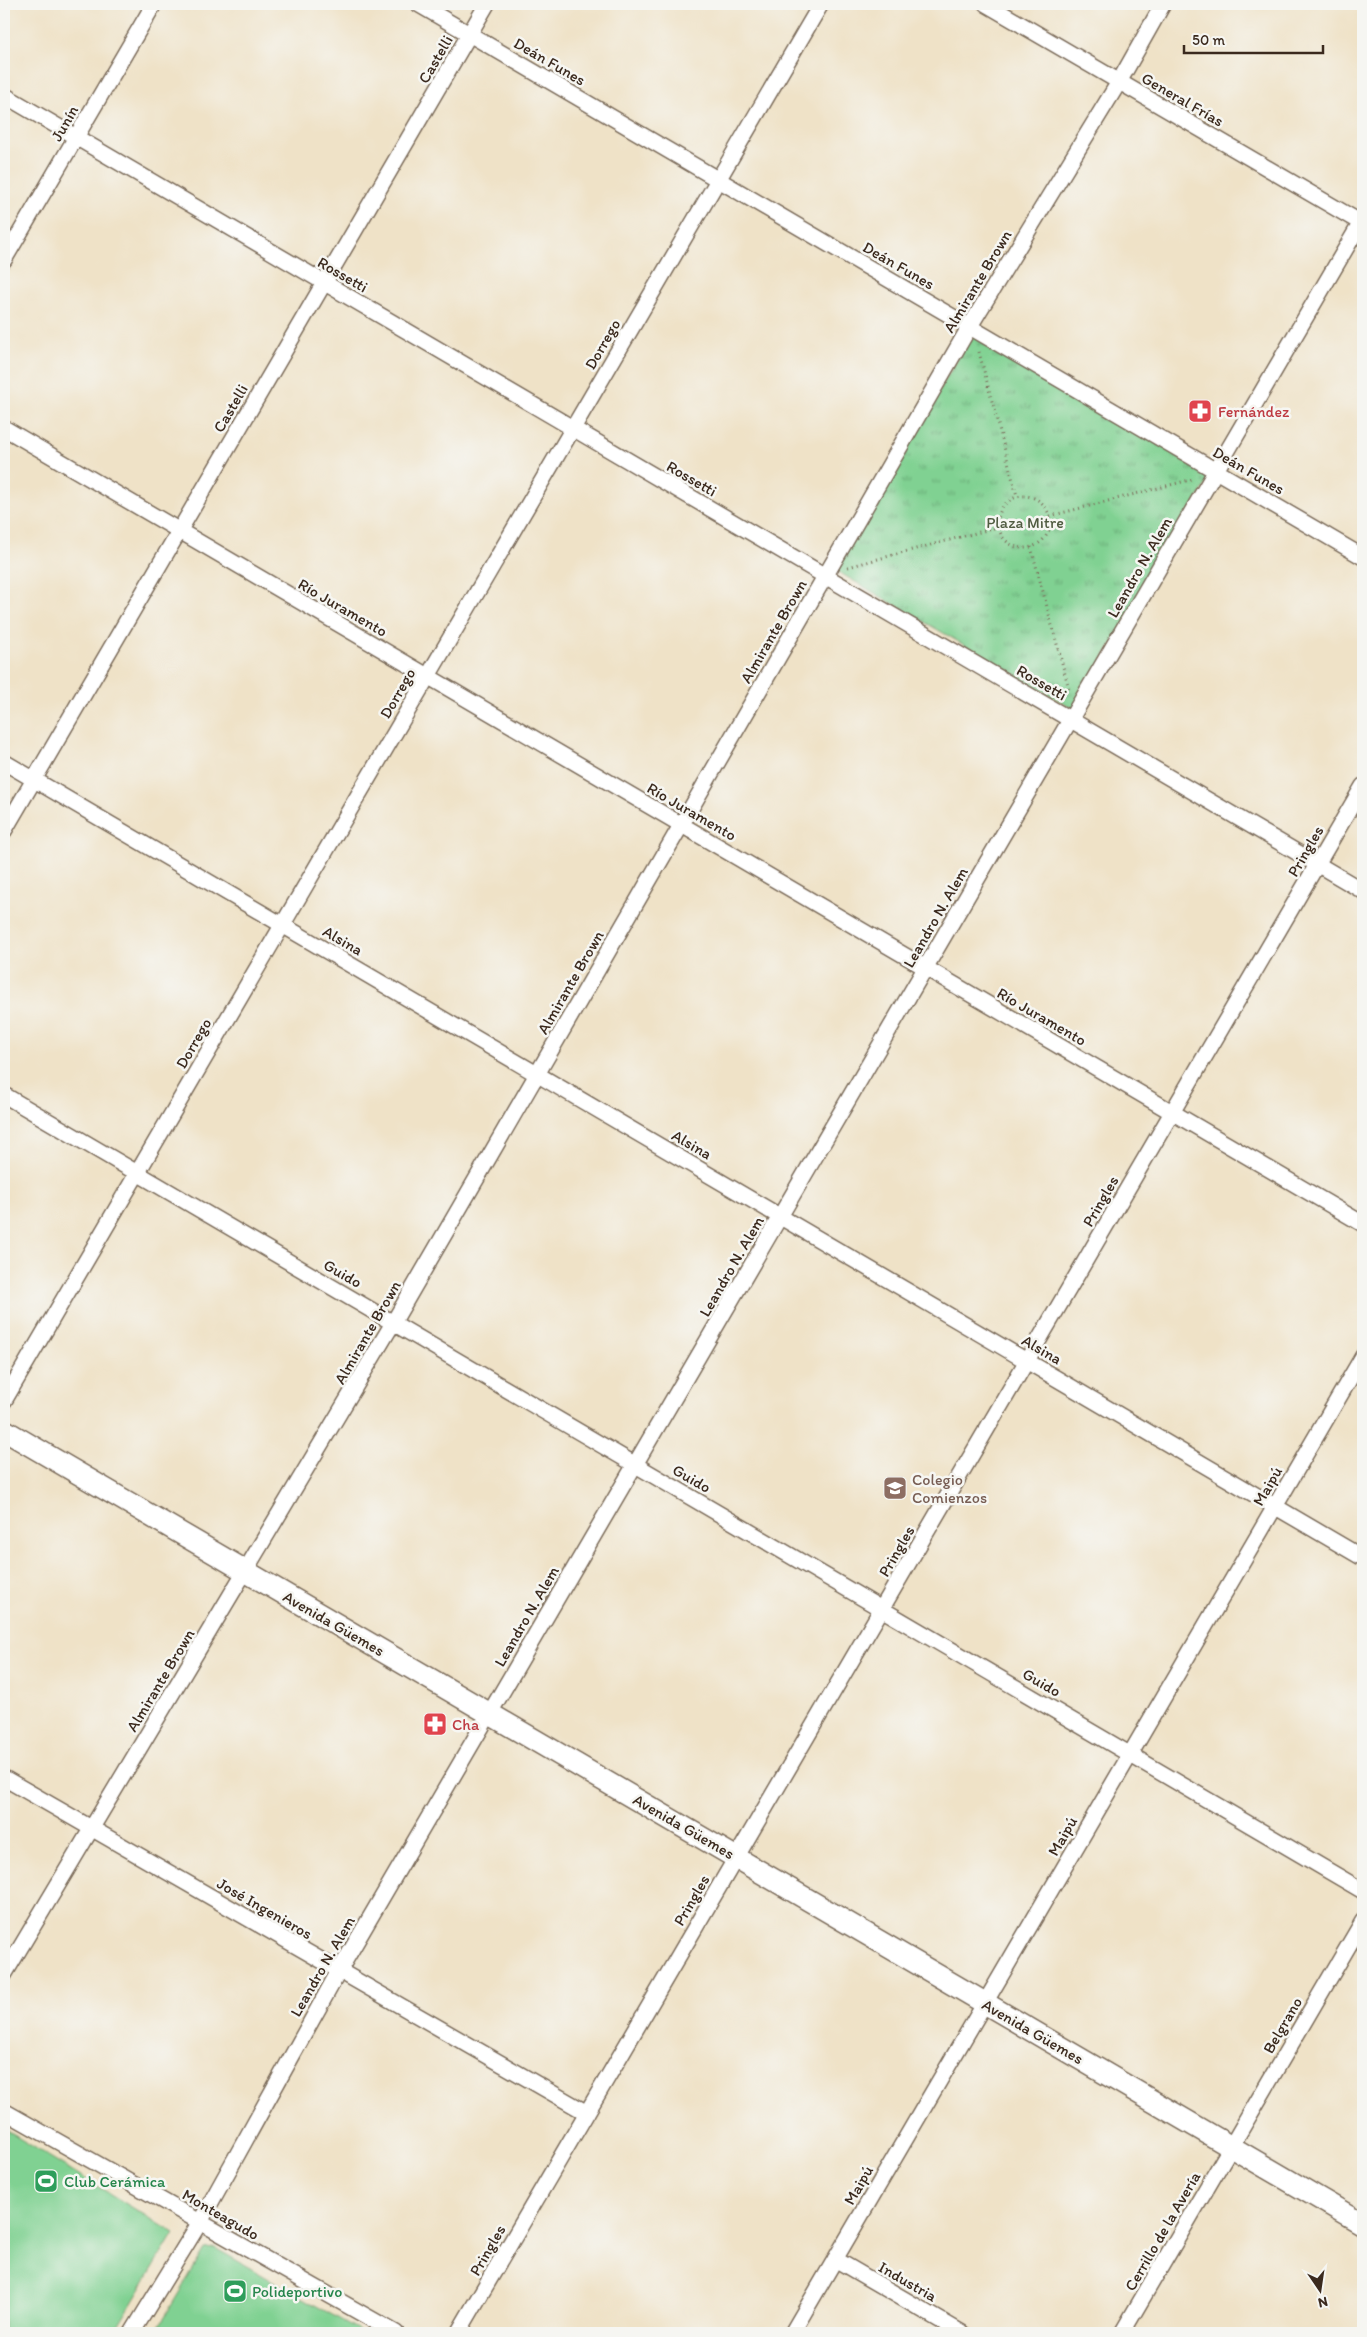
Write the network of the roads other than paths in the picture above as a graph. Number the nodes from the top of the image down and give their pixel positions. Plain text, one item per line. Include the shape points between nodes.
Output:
1 (154, 4) edge
2 (418, 4) edge
3 (487, 4) edge
4 (821, 4) edge
5 (986, 4) edge
6 (1163, 4) edge
7 (470, 34) junction
8 (1119, 82) junction
9 (4, 95) edge
10 (76, 137) junction
11 (718, 180) junction
12 (1362, 222) edge
13 (4, 260) edge
14 (324, 283) junction
15 (970, 326) junction
16 (4, 428) edge
17 (572, 428) junction
18 (1216, 471) junction
19 (179, 531) junction
20 (1363, 558) edge
21 (826, 576) junction
22 (427, 676) junction
23 (1070, 720) junction
24 (4, 762) edge
25 (34, 779) junction
26 (1363, 786) edge
27 (681, 825) junction
28 (4, 831) edge
29 (1317, 864) junction
30 (1363, 891) edge
31 (282, 924) junction
32 (925, 968) junction
33 (537, 1073) junction
34 (4, 1095) edge
35 (1172, 1112) junction
36 (137, 1173) junction
37 (780, 1216) junction
38 (1363, 1224) edge
39 (393, 1322) junction
40 (1363, 1356) edge
41 (1027, 1360) junction
42 (4, 1401) edge
43 (4, 1430) edge
44 (635, 1464) junction
45 (1275, 1506) junction
46 (1363, 1558) edge
47 (246, 1572) junction
48 (882, 1609) junction
49 (490, 1713) junction
50 (1130, 1754) junction
51 (4, 1778) edge
52 (92, 1829) junction
53 (736, 1857) junction
54 (1363, 1891) edge
55 (1363, 1921) edge
56 (339, 1971) junction
57 (4, 1975) edge
58 (985, 2003) junction
59 (4, 2111) edge
60 (587, 2113) junction
61 (1231, 2147) junction
62 (200, 2222) junction
63 (1363, 2224) edge
64 (835, 2259) junction
65 (132, 2333) edge
66 (396, 2333) edge
67 (458, 2333) edge
68 (792, 2333) edge
69 (962, 2333) edge
70 (1122, 2333) edge

1 - 10 street, Junín
2 - 7 street, Deán Funes
3 - 7 street, Castelli
4 - 11 street, Dorrego
5 - 8 street, General Frías
6 - 8 street, Almirante Brown
7 - 11 street, Deán Funes
7 - 14 street, Castelli
8 - 12 street, General Frías
8 - 15 street, Almirante Brown
9 - 10 street, Rossetti
10 - 13 street, Junín
10 - 14 street, Rossetti
11 - 15 street, Deán Funes
11 - 17 street, Dorrego
12 - 18 street, Leandro N. Alem
14 - 17 street, Rossetti
14 - 19 street, Castelli
15 - 18 street, Deán Funes
15 - 21 street, Almirante Brown
16 - 19 street, Río Juramento
17 - 21 street, Rossetti
17 - 22 street, Dorrego
18 - 20 street, Deán Funes
18 - 23 street, Leandro N. Alem
19 - 22 street, Río Juramento
19 - 25 street, Castelli
21 - 23 street, Rossetti
21 - 27 street, Almirante Brown
22 - 27 street, Río Juramento
22 - 31 street, Dorrego
23 - 29 street, Rossetti
23 - 32 street, Leandro N. Alem
24 - 25 street, Alsina
25 - 28 street, Castelli
25 - 31 street, Alsina
26 - 29 street, Pringles
27 - 32 street, Río Juramento
27 - 33 street, Almirante Brown
29 - 30 street, Rossetti
29 - 35 street, Pringles
31 - 33 street, Alsina
31 - 36 street, Dorrego
32 - 35 street, Río Juramento
32 - 37 street, Leandro N. Alem
33 - 37 street, Alsina
33 - 39 street, Almirante Brown
34 - 36 street, Guido
35 - 38 street, Río Juramento
35 - 41 street, Pringles
36 - 39 street, Guido
36 - 42 street, Dorrego
37 - 41 street, Alsina
37 - 44 street, Leandro N. Alem
39 - 44 street, Guido
39 - 47 street, Almirante Brown
40 - 45 street, Maipú
41 - 45 street, Alsina
41 - 48 street, Pringles
43 - 47 main road, Avenida Güemes
44 - 48 street, Guido
44 - 49 street, Leandro N. Alem
45 - 46 street, Alsina
45 - 50 street, Maipú
47 - 49 main road, Avenida Güemes
47 - 52 street, Almirante Brown
48 - 50 street, Guido
48 - 53 street, Pringles
49 - 53 main road, Avenida Güemes
49 - 56 street, Leandro N. Alem
50 - 54 street, Guido
50 - 58 street, Maipú
51 - 52 street, José Ingenieros
52 - 56 street, José Ingenieros
52 - 57 street, Almirante Brown
53 - 58 main road, Avenida Güemes
53 - 60 street, Pringles
55 - 61 street, Belgrano
56 - 60 street, José Ingenieros
56 - 62 street, Leandro N. Alem
58 - 61 main road, Avenida Güemes
58 - 64 street, Maipú
59 - 62 street, Monteagudo
60 - 67 street, Pringles
61 - 63 main road, Avenida Güemes
61 - 70 street, Cerrillo de la Avería
62 - 65 street, Leandro N. Alem
62 - 66 street, Monteagudo
64 - 68 street, Maipú
64 - 69 street, Industria

